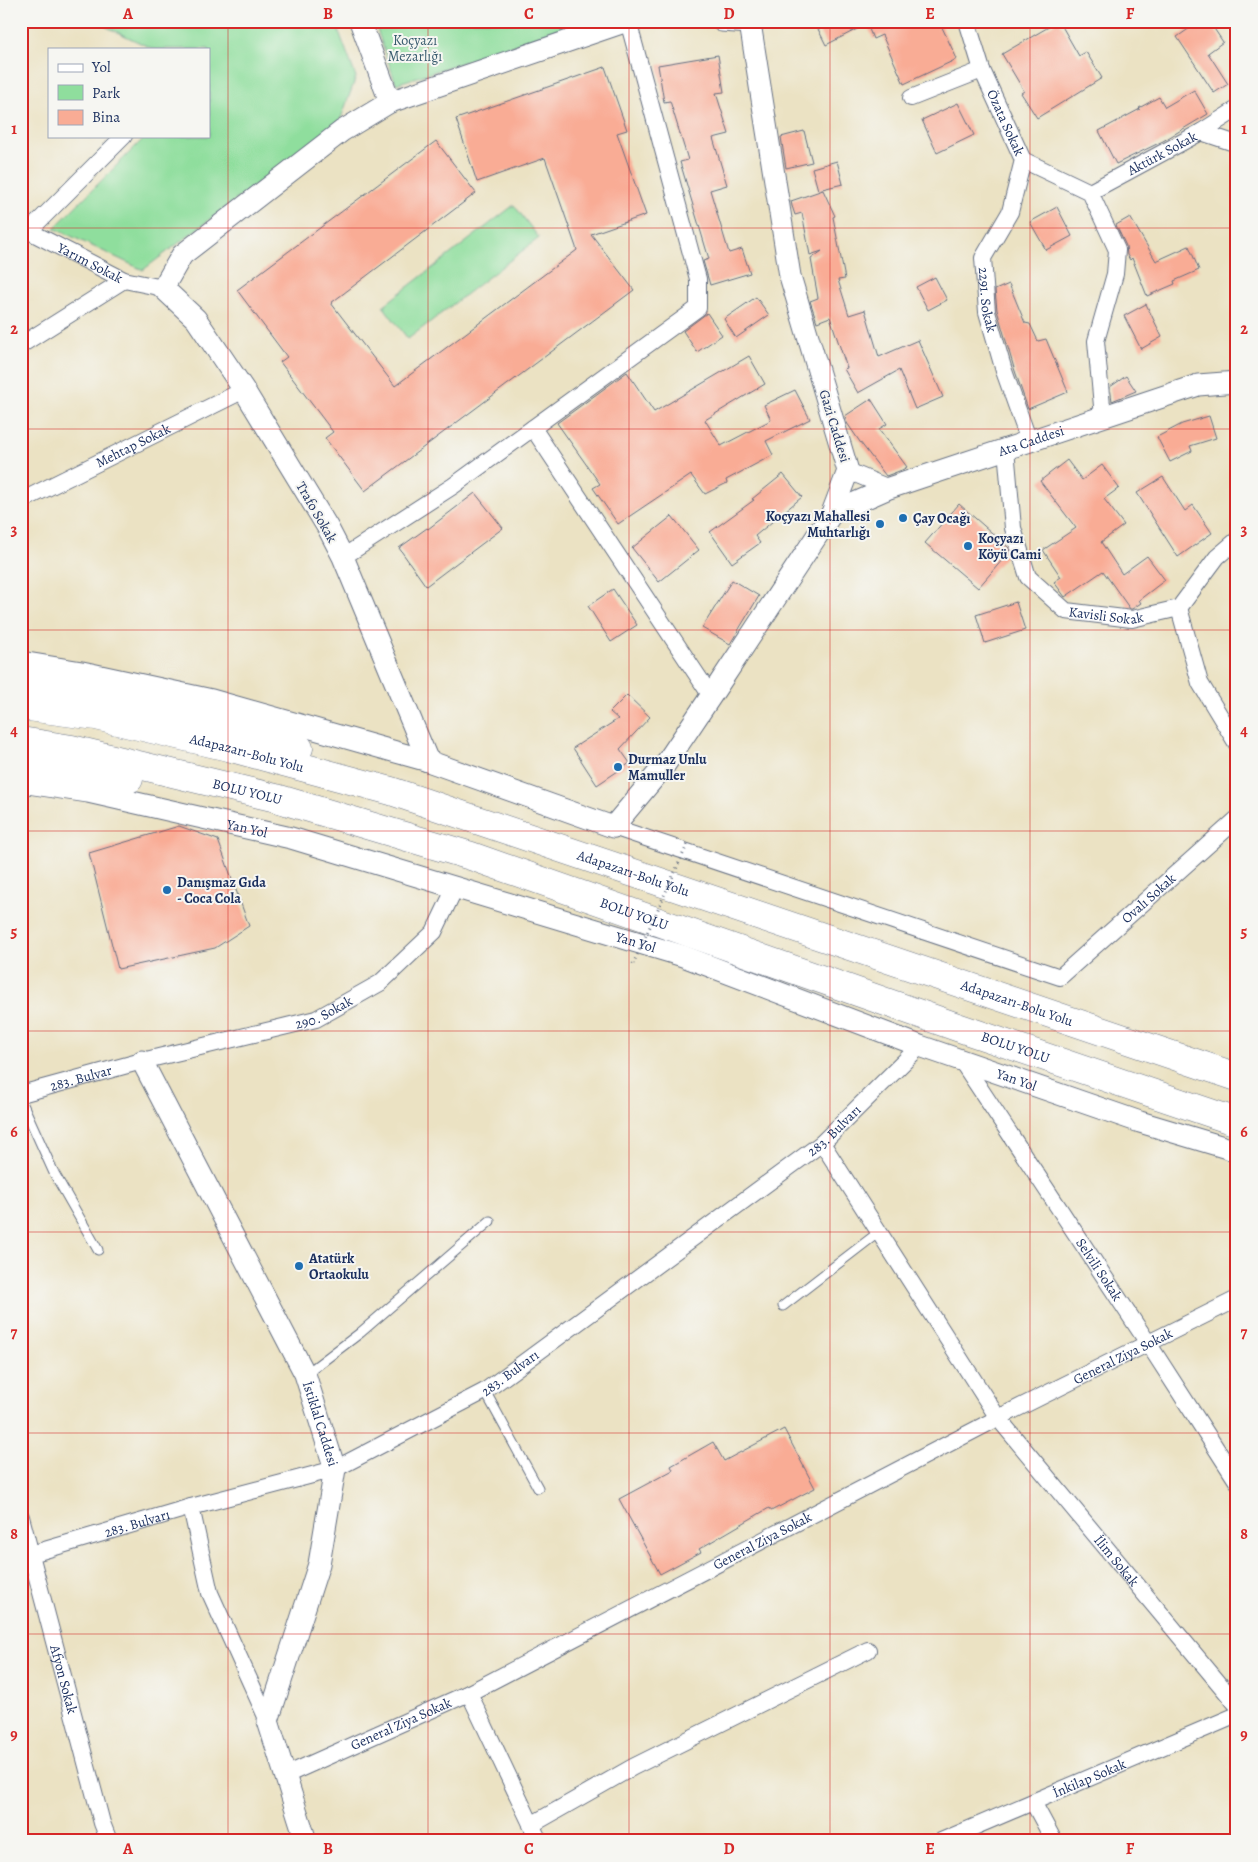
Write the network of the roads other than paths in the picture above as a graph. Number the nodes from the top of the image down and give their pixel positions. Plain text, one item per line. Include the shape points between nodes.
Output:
1 (360, 21) edge
2 (628, 21) edge
3 (722, 21) edge
4 (967, 21) edge
5 (752, 22) edge
6 (982, 70) junction
7 (911, 98) dead end
8 (390, 102) junction
9 (1237, 109) edge
10 (1201, 132) junction
11 (122, 138) edge
12 (1237, 144) edge
13 (1023, 160) junction
14 (1090, 192) junction
15 (25, 229) edge
16 (124, 280) junction
17 (163, 288) junction
18 (21, 345) edge
19 (1237, 382) edge
20 (244, 390) junction
21 (1103, 417) junction
22 (533, 428) junction
23 (1029, 441) junction
24 (1006, 449) junction
25 (848, 471) junction
26 (889, 488) junction
27 (21, 501) edge
28 (832, 513) junction
29 (1237, 540) edge
30 (343, 557) junction
31 (1179, 608) junction
32 (21, 662) edge
33 (21, 682) edge
34 (711, 696) junction
35 (21, 706) edge
36 (21, 741) edge
37 (1237, 744) edge
38 (428, 761) junction
39 (21, 767) edge
40 (21, 782) edge
41 (391, 791) junction
42 (276, 798) junction
43 (1237, 819) edge
44 (613, 827) junction
45 (455, 888) junction
46 (920, 1046) junction
47 (961, 1060) junction
48 (142, 1061) junction
49 (1237, 1077) edge
50 (21, 1094) edge
51 (21, 1100) edge
52 (1237, 1122) edge
53 (822, 1144) junction
54 (1237, 1151) edge
55 (490, 1221) dead end
56 (879, 1232) junction
57 (98, 1250) dead end
58 (1237, 1299) edge
59 (783, 1306) dead end
60 (1148, 1343) junction
61 (306, 1374) junction
62 (485, 1391) junction
63 (998, 1418) junction
64 (335, 1470) junction
65 (1237, 1481) edge
66 (538, 1488) dead end
67 (191, 1507) junction
68 (21, 1518) edge
69 (26, 1556) edge
70 (868, 1650) dead end
71 (470, 1693) junction
72 (1237, 1705) edge
73 (1237, 1714) edge
74 (268, 1721) junction
75 (286, 1775) junction
76 (1033, 1802) junction
77 (532, 1825) junction
78 (109, 1841) edge
79 (306, 1841) edge
80 (539, 1841) edge
81 (941, 1841) edge
82 (1054, 1841) edge

1 - 8 street
2 - 8 street
2 - 22 street via 698,279 698,308
3 - 5 street
4 - 6 street, Özata Sokak
5 - 25 street, Gazi Caddesi via 790,276
6 - 7 street
6 - 13 street, Özata Sokak
8 - 17 street via 342,131 182,255
9 - 10 street
10 - 12 street, Aktürk Sokak
10 - 14 street, Aktürk Sokak
11 - 15 street
13 - 14 street, Özata Sokak
13 - 23 street, 2291. Sokak via 1010,212 983,258 987,312
14 - 21 street via 1117,250 1115,274 1096,341
15 - 16 street, Yarım Sokak
16 - 17 street, Yarım Sokak
16 - 18 street
17 - 20 street, Trafo Sokak via 196,319
19 - 21 street, Ata Caddesi via 1198,385
20 - 27 street, Mehtap Sokak
20 - 30 street, Trafo Sokak
21 - 23 street, Ata Caddesi
22 - 30 street via 453,486
22 - 34 street
23 - 24 street, Ata Caddesi
24 - 26 street, Ata Caddesi
24 - 31 street, Kavisli Sokak via 1013,528 1028,577 1066,611 1132,619
25 - 26 street
25 - 28 street, Gazi Caddesi
26 - 28 street, Ata Caddesi
28 - 34 street, Gazi Caddesi
29 - 31 street via 1217,557
30 - 38 street, Trafo Sokak
31 - 37 street via 1200,683
32 - 38 street via 212,700
33 - 41 highway via 231,726 315,753
34 - 44 street, Gazi Caddesi via 664,766
35 - 41 highway, Adapazarı-Bolu Yolu via 96,716
36 - 42 highway, BOLU YOLU via 72,749
38 - 44 street
39 - 42 highway
40 - 45 street, Yan Yol via 88,792 291,838
41 - 49 highway, Adapazarı-Bolu Yolu
42 - 52 highway, BOLU YOLU via 471,856
43 - 44 street, Ovalı Sokak via 1060,977
45 - 46 street, Yan Yol via 683,956
45 - 48 street, 290. Sokak via 434,932 380,983 324,1014
46 - 47 street, Yan Yol
46 - 53 street, 283. Bulvarı
47 - 54 street, Yan Yol via 1140,1122
47 - 60 street, Selvili Sokak
48 - 50 street, 283. Bulvar
48 - 61 street, İstiklal Caddesi
51 - 57 lane via 54,1173
53 - 56 street, İlim Sokak
53 - 62 street, 283. Bulvarı
55 - 61 lane via 360,1333
56 - 59 lane
56 - 63 street, İlim Sokak
58 - 60 street, General Ziya Sokak
60 - 63 street, General Ziya Sokak
60 - 65 street, Selvili Sokak
61 - 64 street, İstiklal Caddesi
62 - 64 street, 283. Bulvarı
62 - 66 lane
63 - 71 street, General Ziya Sokak
63 - 72 street, İlim Sokak
64 - 67 street, 283. Bulvarı
64 - 74 street, İstiklal Caddesi via 320,1564
67 - 69 street, 283. Bulvarı
67 - 74 street via 210,1593
68 - 69 street, Afyon Sokak
69 - 78 street, Afyon Sokak
70 - 77 street via 633,1767
71 - 75 street, General Ziya Sokak
71 - 77 street
73 - 76 street, İnkilap Sokak
74 - 75 street
75 - 79 street
76 - 81 street, İnkilap Sokak
76 - 82 street
77 - 80 street

